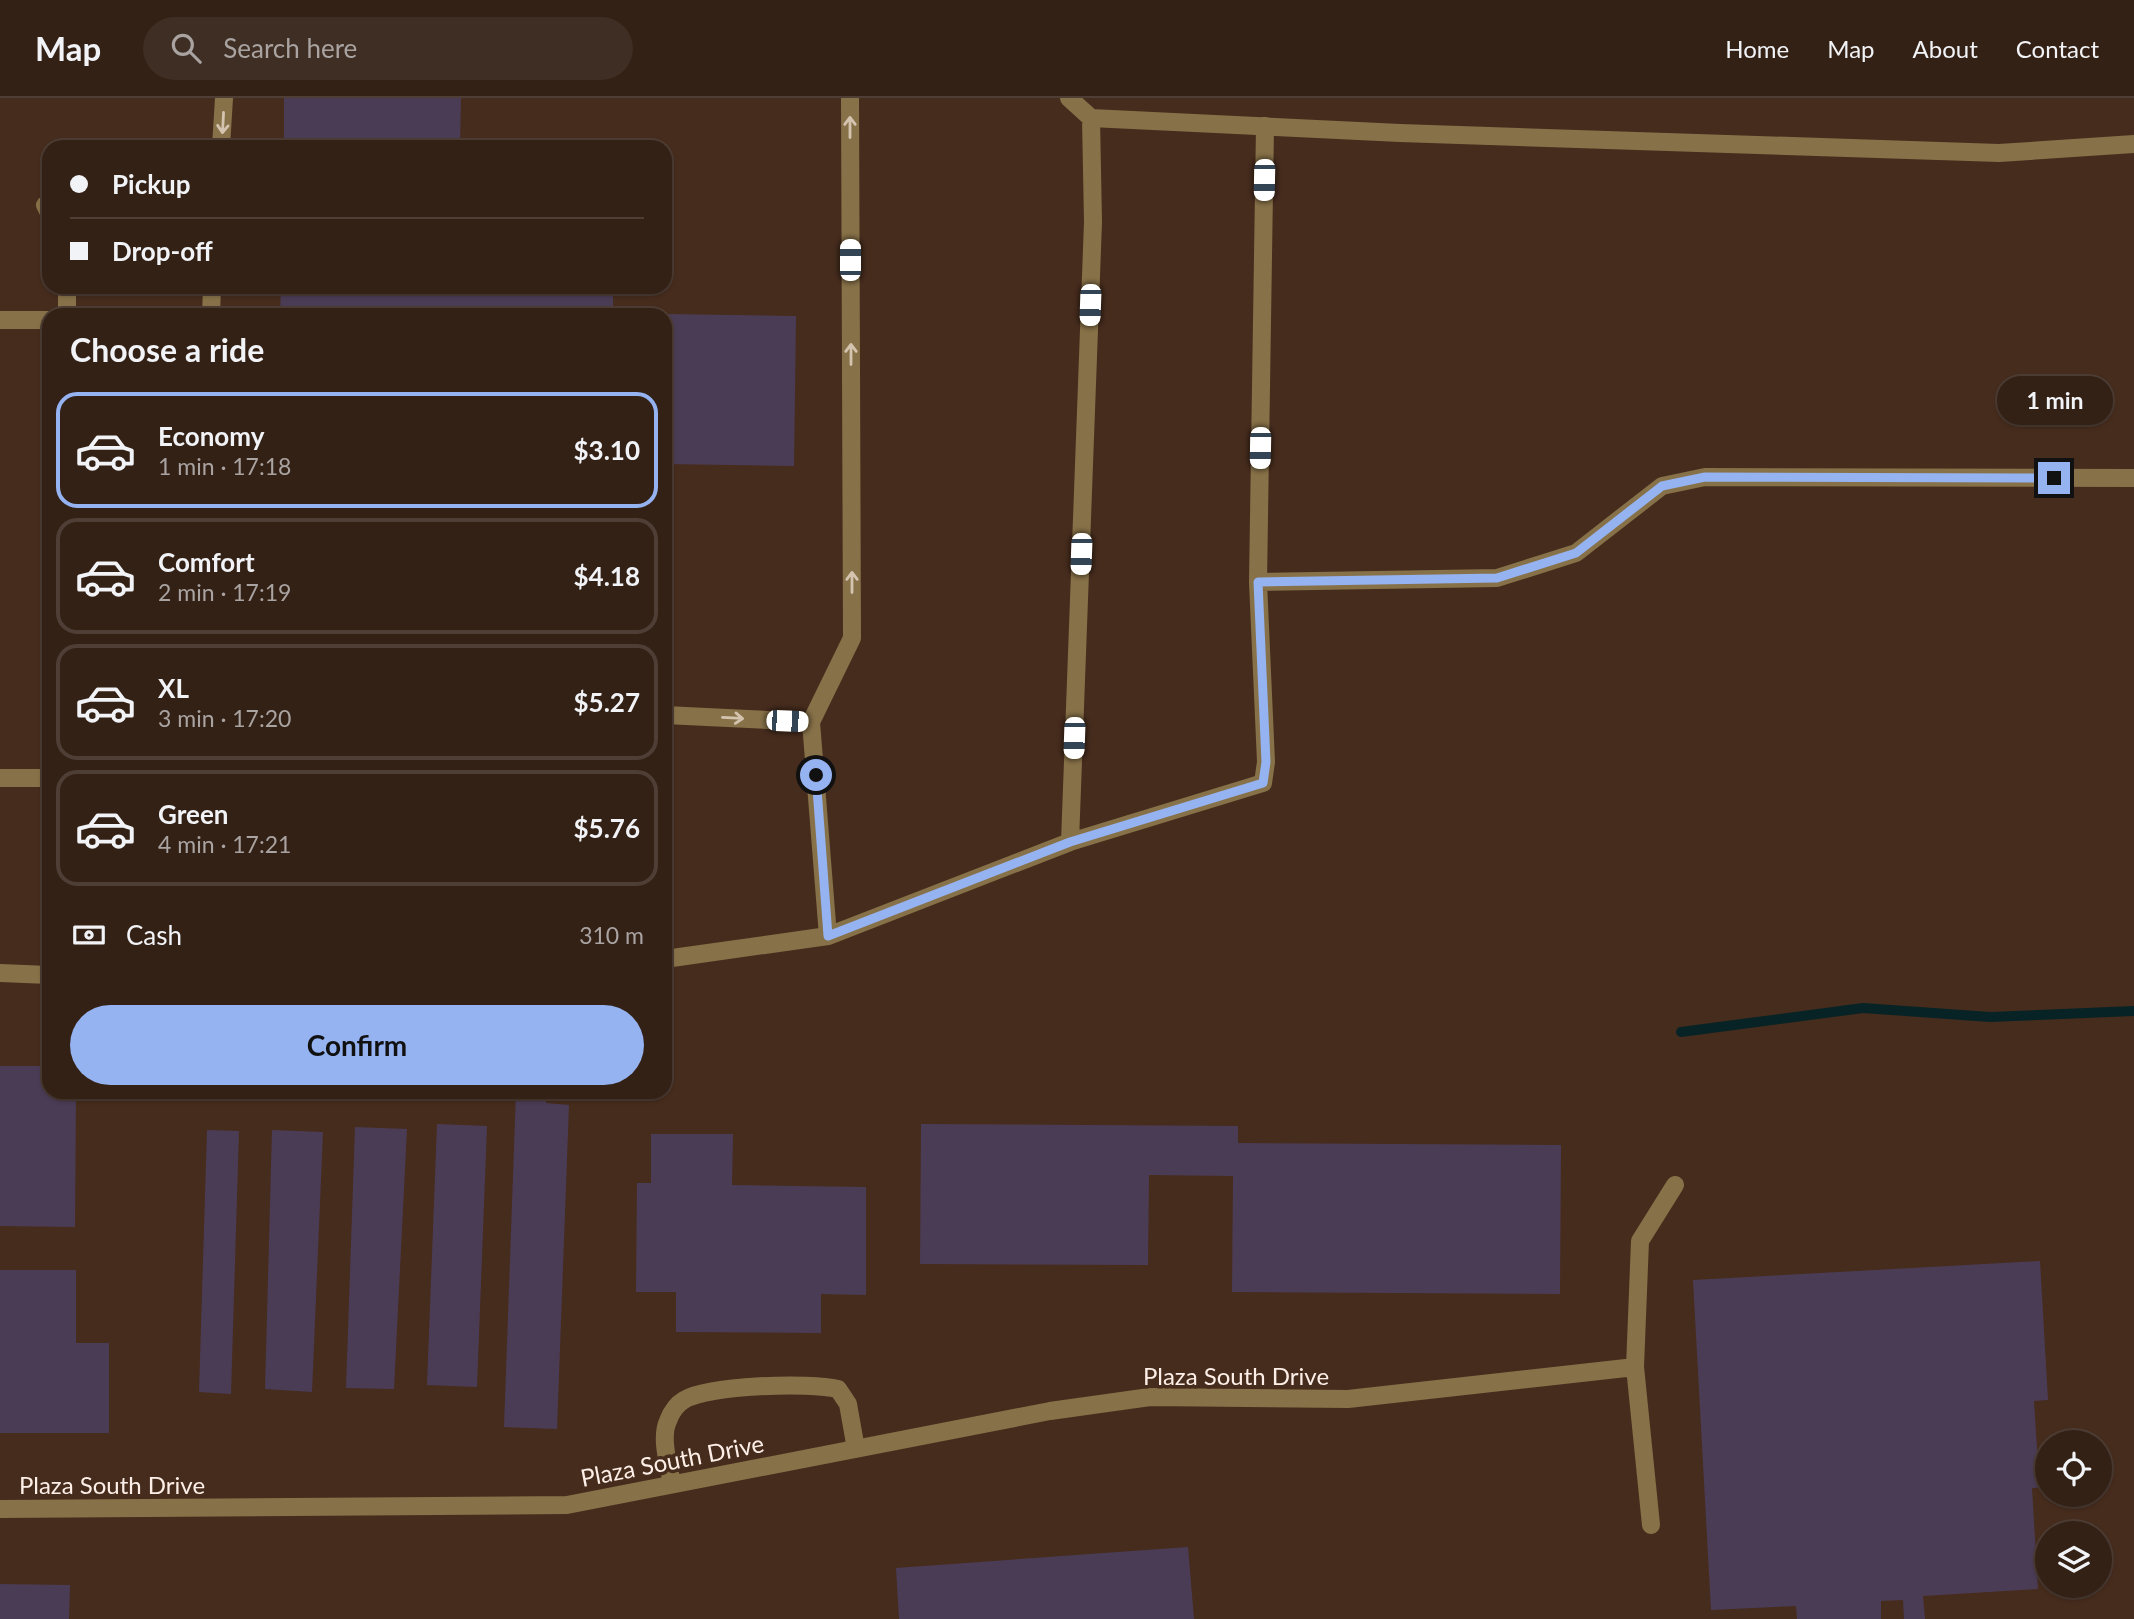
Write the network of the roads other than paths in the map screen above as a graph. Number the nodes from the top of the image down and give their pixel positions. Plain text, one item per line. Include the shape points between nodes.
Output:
1 (224, 98) edge
2 (850, 98) edge
3 (1069, 98) edge
4 (1091, 118) junction
5 (1265, 126) junction
6 (221, 140) edge
7 (2134, 144) edge
8 (0, 320) edge
9 (42, 320) edge
10 (2134, 478) edge
11 (1258, 582) junction
12 (672, 715) edge
13 (811, 722) junction
14 (0, 778) edge
15 (42, 778) edge
16 (1070, 842) junction
17 (828, 936) junction
18 (672, 958) edge
19 (0, 973) edge
20 (42, 975) edge
21 (1675, 1185) dead end
22 (1635, 1367) junction
23 (856, 1449) junction
24 (672, 1485) junction
25 (0, 1509) edge
26 (1651, 1525) dead end

1 -> 6 street
13 -> 2 street via 852,638
3 - 4 street
4 - 5 street
4 - 16 street via 1093,222
5 - 7 street via 1998,153
5 - 11 street
8 - 9 street
10 - 11 street via 1705,477 1662,486 1576,553 1497,578
11 - 16 street via 1266,762 1263,783
12 -> 13 street
13 - 17 street
14 - 15 street
16 - 17 street
17 - 18 street
19 - 20 street
21 - 22 street via 1640,1241
22 - 23 street, Plaza South Drive via 1348,1399 1150,1397 1050,1411
22 - 26 street
23 - 24 street, Plaza South Drive
23 - 24 street via 848,1404 838,1390 769,1385 699,1394 677,1406 666,1423
24 - 25 street, Plaza South Drive via 567,1505

